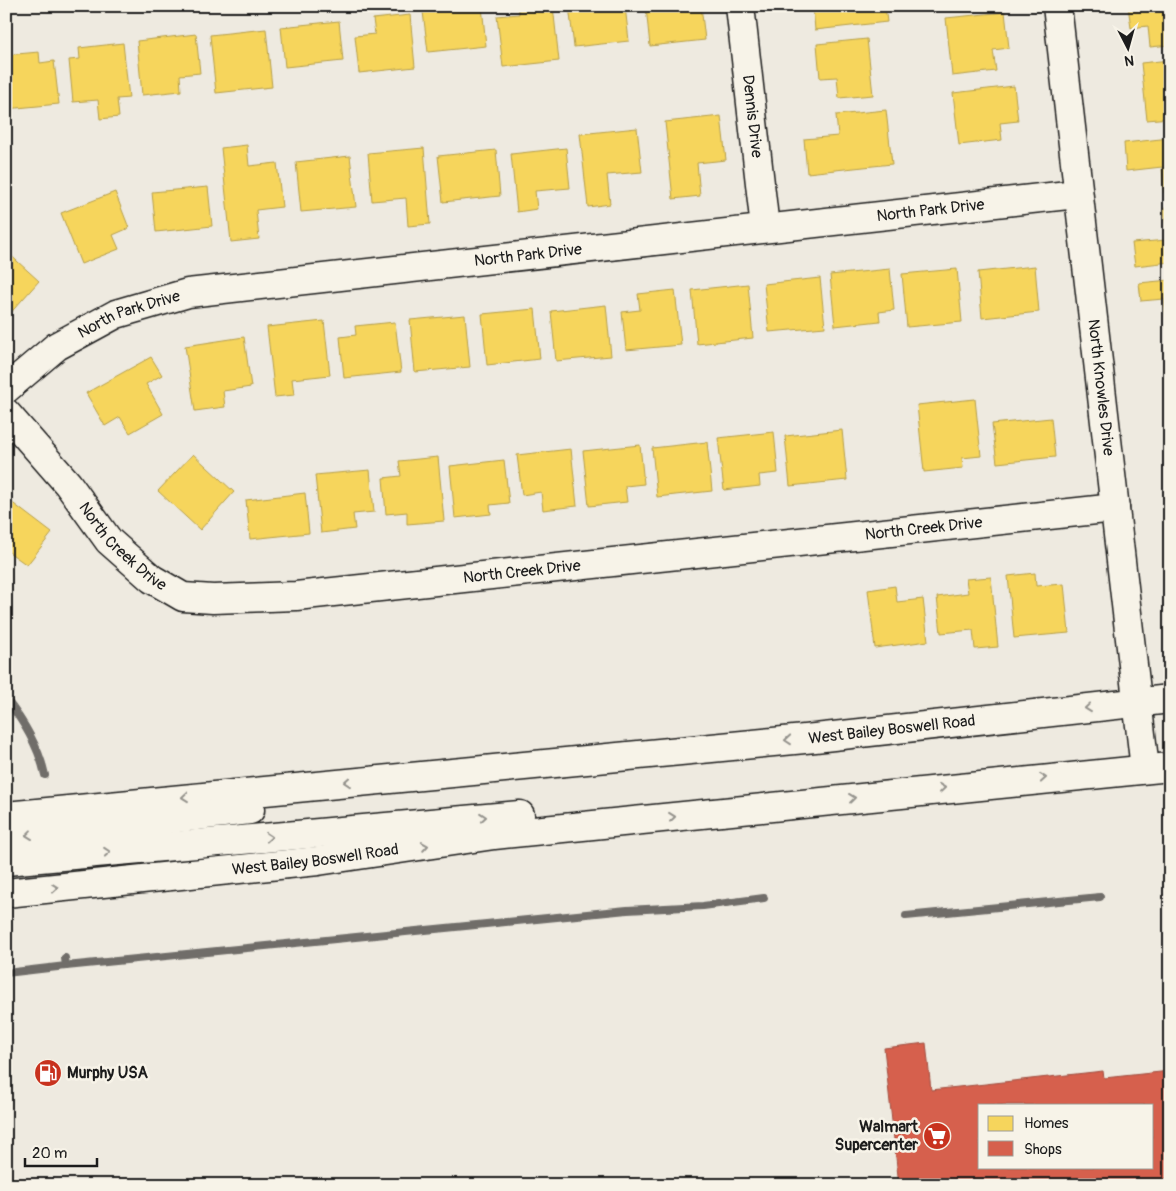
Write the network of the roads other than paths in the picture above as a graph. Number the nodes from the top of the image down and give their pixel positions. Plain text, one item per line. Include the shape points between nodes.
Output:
1 (740, 6) edge
2 (1057, 6) edge
3 (1077, 194) junction
4 (765, 228) junction
5 (6, 389) edge
6 (6, 414) edge
7 (1115, 508) junction
8 (1170, 699) edge
9 (1137, 702) junction
10 (615, 756) junction
11 (1157, 768) edge
12 (6, 816) edge
13 (624, 822) junction
14 (6, 837) edge
15 (6, 861) edge
16 (6, 893) edge

1 - 4 main road, Dennis Drive
2 - 3 main road, North Knowles Drive
3 - 4 main road, North Park Drive
3 - 7 main road, North Knowles Drive
4 - 5 main road, North Park Drive via 188,293 108,318 57,346
6 - 7 main road, North Creek Drive via 68,484 109,541 152,579 183,597 296,596
7 - 9 main road, North Knowles Drive
8 - 9 main road, West Bailey Boswell Road
9 -> 10 main road, West Bailey Boswell Road via 815,738
9 - 11 main road, North Knowles Drive
10 -> 12 main road, West Bailey Boswell Road
10 -> 14 main road, West Bailey Boswell Road via 507,782
13 -> 11 main road, West Bailey Boswell Road
15 -> 13 main road, West Bailey Boswell Road via 510,814
16 -> 13 main road, West Bailey Boswell Road via 318,861 494,835

